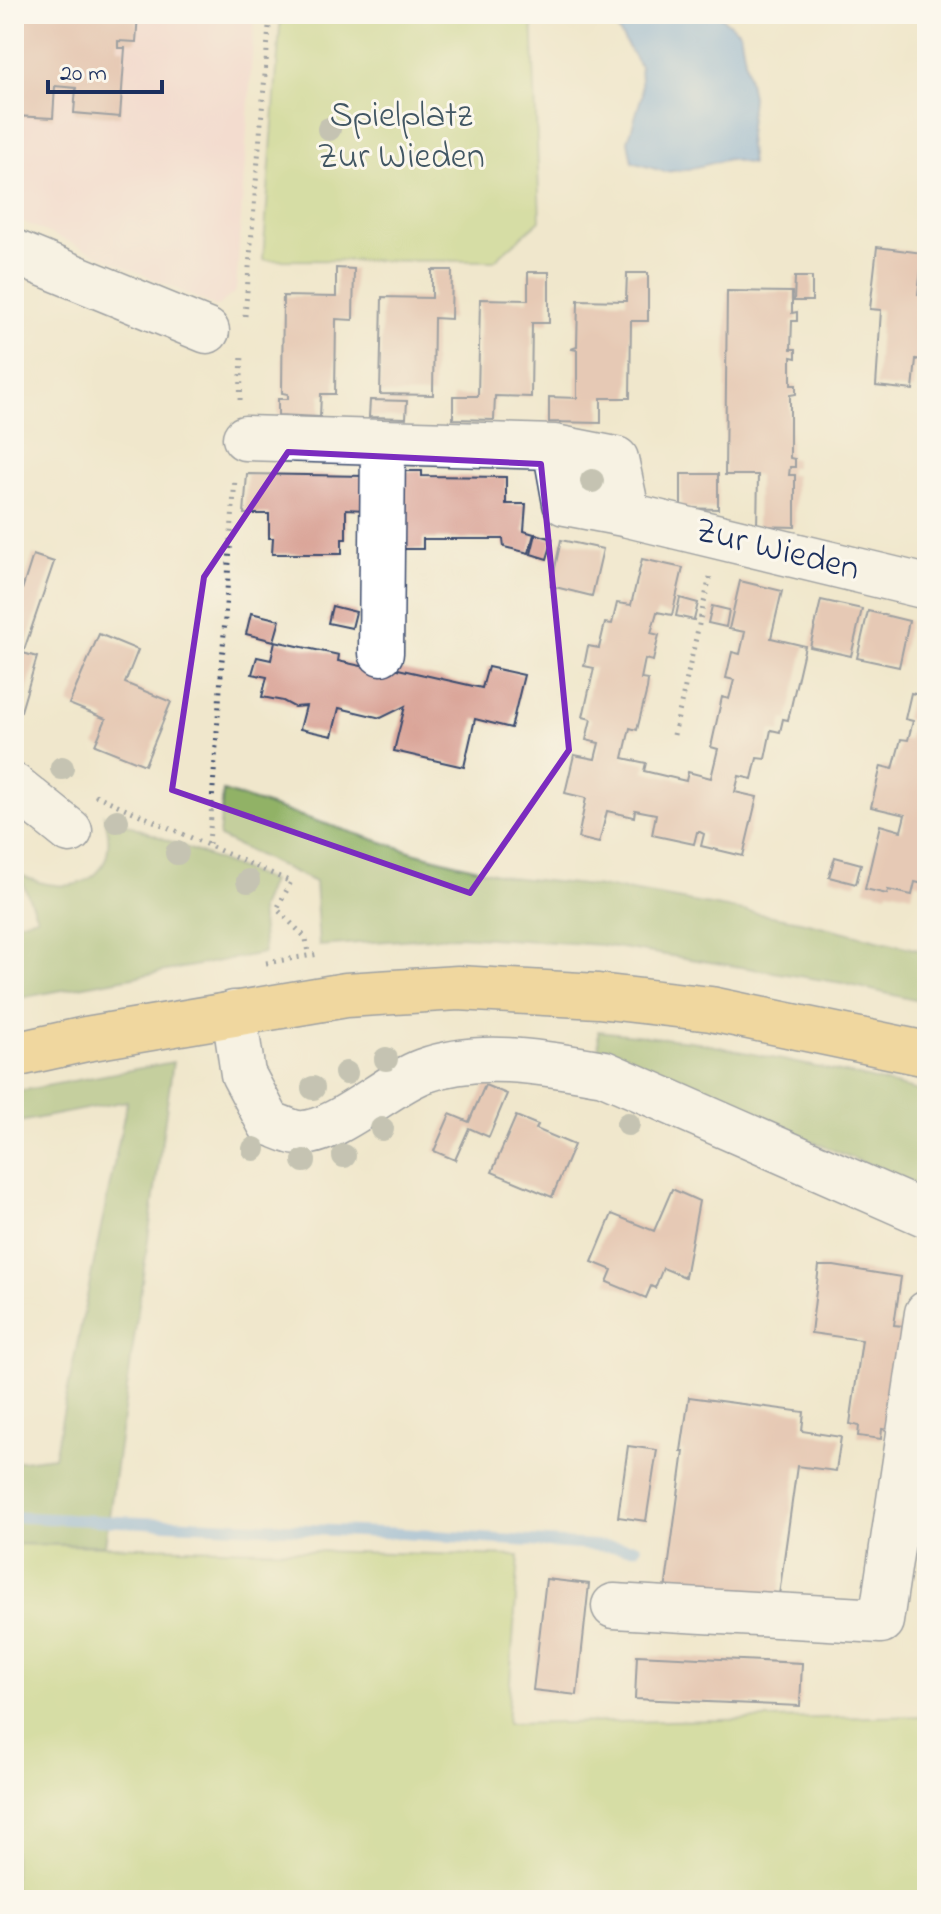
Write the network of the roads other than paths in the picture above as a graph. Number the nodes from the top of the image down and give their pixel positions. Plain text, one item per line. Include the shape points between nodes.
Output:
1 (14, 252) edge
2 (207, 331) dead end
3 (245, 438) dead end
4 (383, 443) junction
5 (927, 587) edge
6 (381, 653) dead end
7 (14, 786) edge
8 (78, 811) road end
9 (234, 1013) junction
10 (827, 1032) junction
11 (927, 1054) edge
12 (14, 1055) edge
13 (927, 1065) edge
14 (927, 1215) edge
15 (927, 1313) edge
16 (614, 1606) dead end

1 - 2 street
3 - 4 street, Zur Wieden
4 - 5 street, Zur Wieden via 555,447 616,459 628,515
4 - 6 street
7 - 8 street
9 - 10 main road via 346,995 458,988 711,1009
9 - 12 main road
9 - 14 street via 243,1074 269,1123 299,1133 328,1126 422,1071 475,1060 548,1063 604,1073
10 - 11 main road
10 - 13 main road
15 - 16 street via 881,1621

